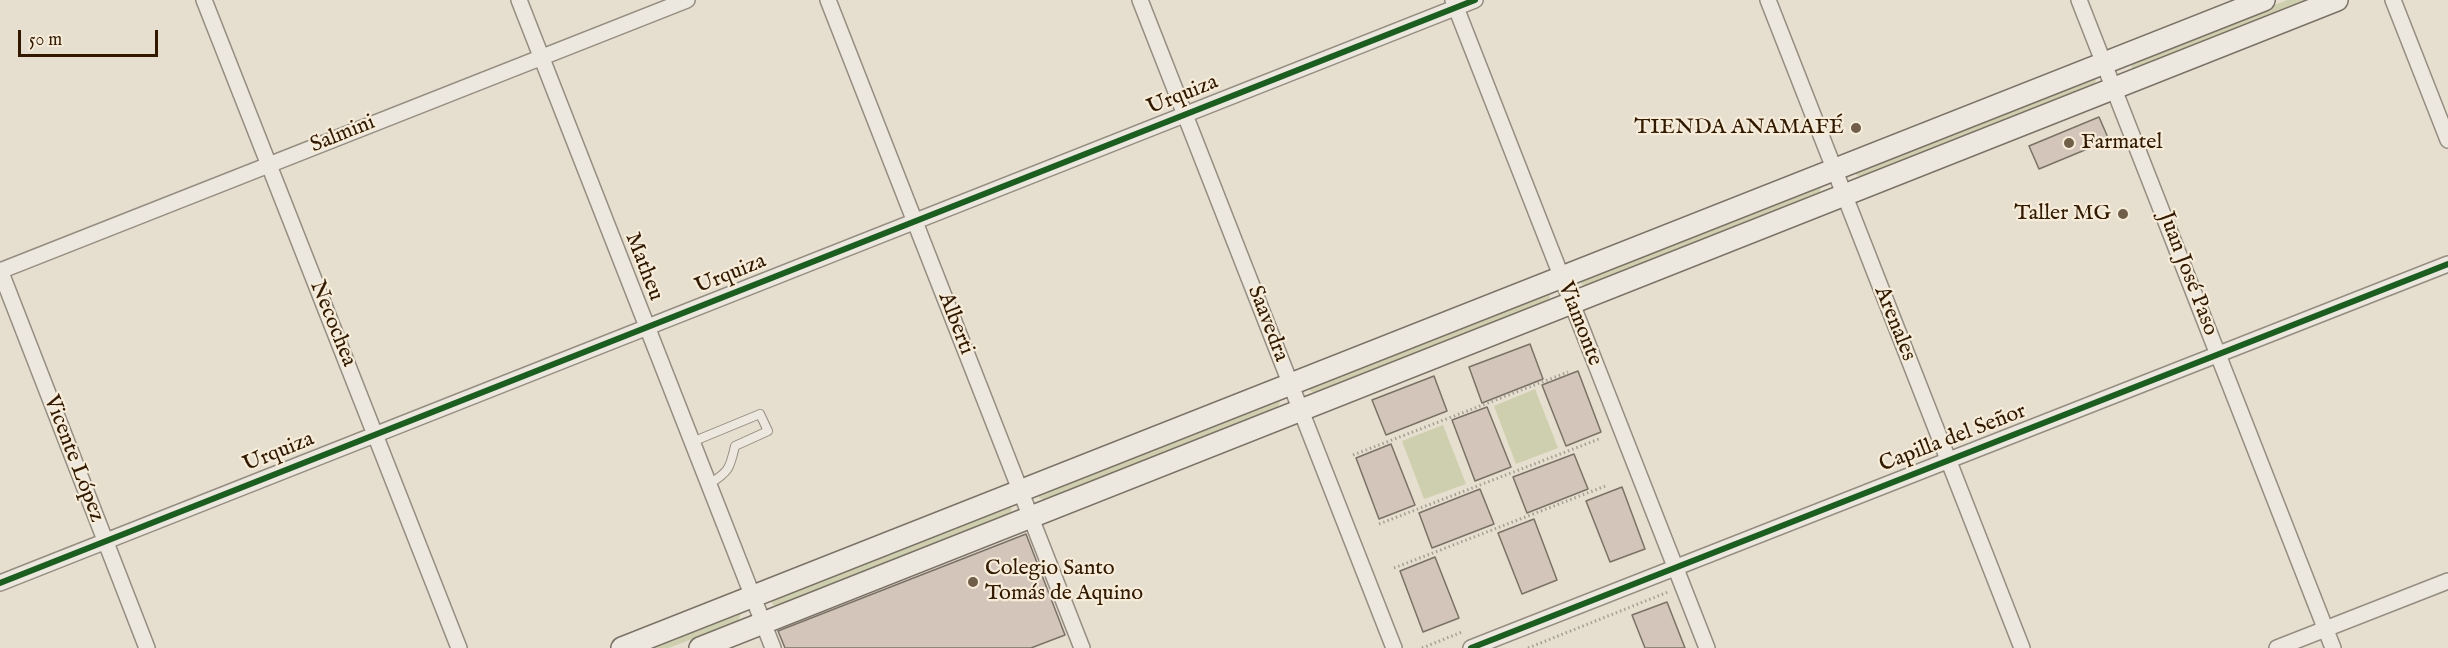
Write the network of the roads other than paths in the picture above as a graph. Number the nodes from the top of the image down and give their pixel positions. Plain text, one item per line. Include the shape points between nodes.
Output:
1 (204, 0) edge
2 (519, 0) edge
3 (687, 0) edge
4 (828, 0) edge
5 (1140, 0) edge
6 (1475, 0) edge
7 (1768, 0) edge
8 (2079, 0) edge
9 (2264, 0) edge
10 (2337, 0) edge
11 (2393, 0) edge
12 (1454, 4) edge
13 (541, 57) junction
14 (2104, 63) junction
15 (2114, 88) junction
16 (1185, 115) junction
17 (2448, 140) edge
18 (269, 165) junction
19 (1834, 170) junction
20 (1844, 195) junction
21 (915, 221) junction
22 (2448, 264) edge
23 (0, 270) edge
24 (1561, 278) junction
25 (1571, 303) junction
26 (647, 327) junction
27 (2218, 355) junction
28 (1290, 384) junction
29 (1300, 410) junction
30 (375, 435) junction
31 (692, 442) junction
32 (1948, 461) junction
33 (708, 484) junction
34 (1020, 491) junction
35 (1031, 517) junction
36 (105, 541) junction
37 (1675, 566) junction
38 (2448, 581) edge
39 (0, 583) edge
40 (753, 596) junction
41 (763, 623) junction
42 (2326, 629) junction
43 (147, 648) edge
44 (459, 648) edge
45 (622, 648) edge
46 (700, 648) edge
47 (773, 648) edge
48 (1082, 648) edge
49 (1394, 648) edge
50 (1471, 648) edge
51 (1707, 648) edge
52 (2022, 648) edge
53 (2277, 648) edge
54 (2333, 648) edge

1 - 18 street, Necochea
2 - 13 street, Matheu
3 - 13 street, Salmini
4 - 21 street, Alberti
5 - 16 street, Saavedra
6 - 12 street, Urquiza
7 - 19 street, Arenales
8 - 14 street, Juan José Paso
9 - 14 main road
10 - 15 main road
11 - 17 street
12 - 16 street, Urquiza
12 - 24 street, Viamonte
13 - 18 street, Salmini
13 - 26 street, Matheu
14 - 15 street, Juan José Paso
14 - 19 main road
15 - 20 main road
15 - 27 street, Juan José Paso
16 - 21 street, Urquiza
16 - 28 street, Saavedra
18 - 23 street, Salmini
18 - 30 street, Necochea
19 - 20 street, Arenales
19 - 24 main road
20 - 25 main road
20 - 32 street, Arenales
21 - 26 street, Urquiza
21 - 34 street, Alberti
22 - 27 street, Capilla del Señor
23 - 36 street, Vicente López
24 - 25 street, Viamonte
24 - 28 main road
25 - 29 main road
25 - 37 street, Viamonte
26 - 30 street, Urquiza
26 - 31 street, Matheu
27 - 32 street, Capilla del Señor
27 - 42 street, Juan José Paso
28 - 29 street, Saavedra
28 - 34 main road
29 - 35 main road
29 - 49 street, Saavedra
30 - 36 street, Urquiza
30 - 44 street, Necochea
31 - 33 street, Matheu
31 - 33 lane via 760,414 768,431 735,446 729,469
32 - 37 street, Capilla del Señor
32 - 52 street, Arenales
33 - 40 street, Matheu
34 - 35 street, Alberti
34 - 40 main road
35 - 41 main road
35 - 48 street, Alberti
36 - 39 street, Urquiza
36 - 43 street, Vicente López
37 - 50 street, Capilla del Señor
37 - 51 street, Viamonte
38 - 42 street
40 - 41 street, Matheu
40 - 45 main road
41 - 46 main road
41 - 47 street, Matheu
42 - 53 street
42 - 54 street, Juan José Paso

